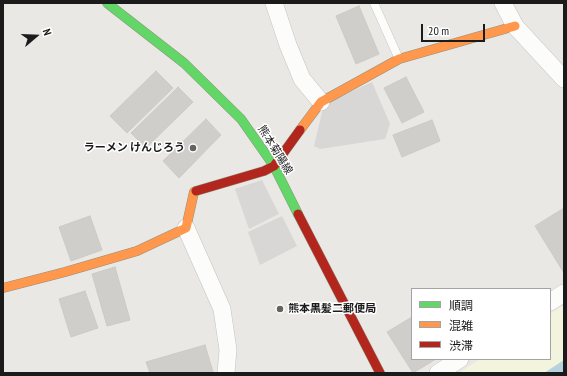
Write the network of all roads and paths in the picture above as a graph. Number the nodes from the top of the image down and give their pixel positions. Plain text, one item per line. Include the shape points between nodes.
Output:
1 (107, 3) edge
2 (274, 3) edge
3 (374, 3) edge
4 (503, 3) edge
5 (515, 26) junction
6 (399, 60) junction
7 (564, 79) edge
8 (321, 102) junction
9 (274, 166) junction
10 (186, 228) junction
11 (3, 288) edge
12 (564, 293) edge
13 (551, 301) edge
14 (458, 360) edge
15 (226, 373) edge
16 (380, 373) edge
17 (438, 373) edge

1 - 9 street, 熊本菊陽線 via 184,62 241,119
2 - 8 street via 302,79
3 - 6 lane
4 - 5 street
5 - 6 street
5 - 7 street
6 - 8 street
8 - 9 street
9 - 10 street via 194,192
9 - 16 street, 熊本菊陽線
10 - 11 street via 137,251
10 - 15 street via 222,309 228,350
12 - 13 street
14 - 17 street

